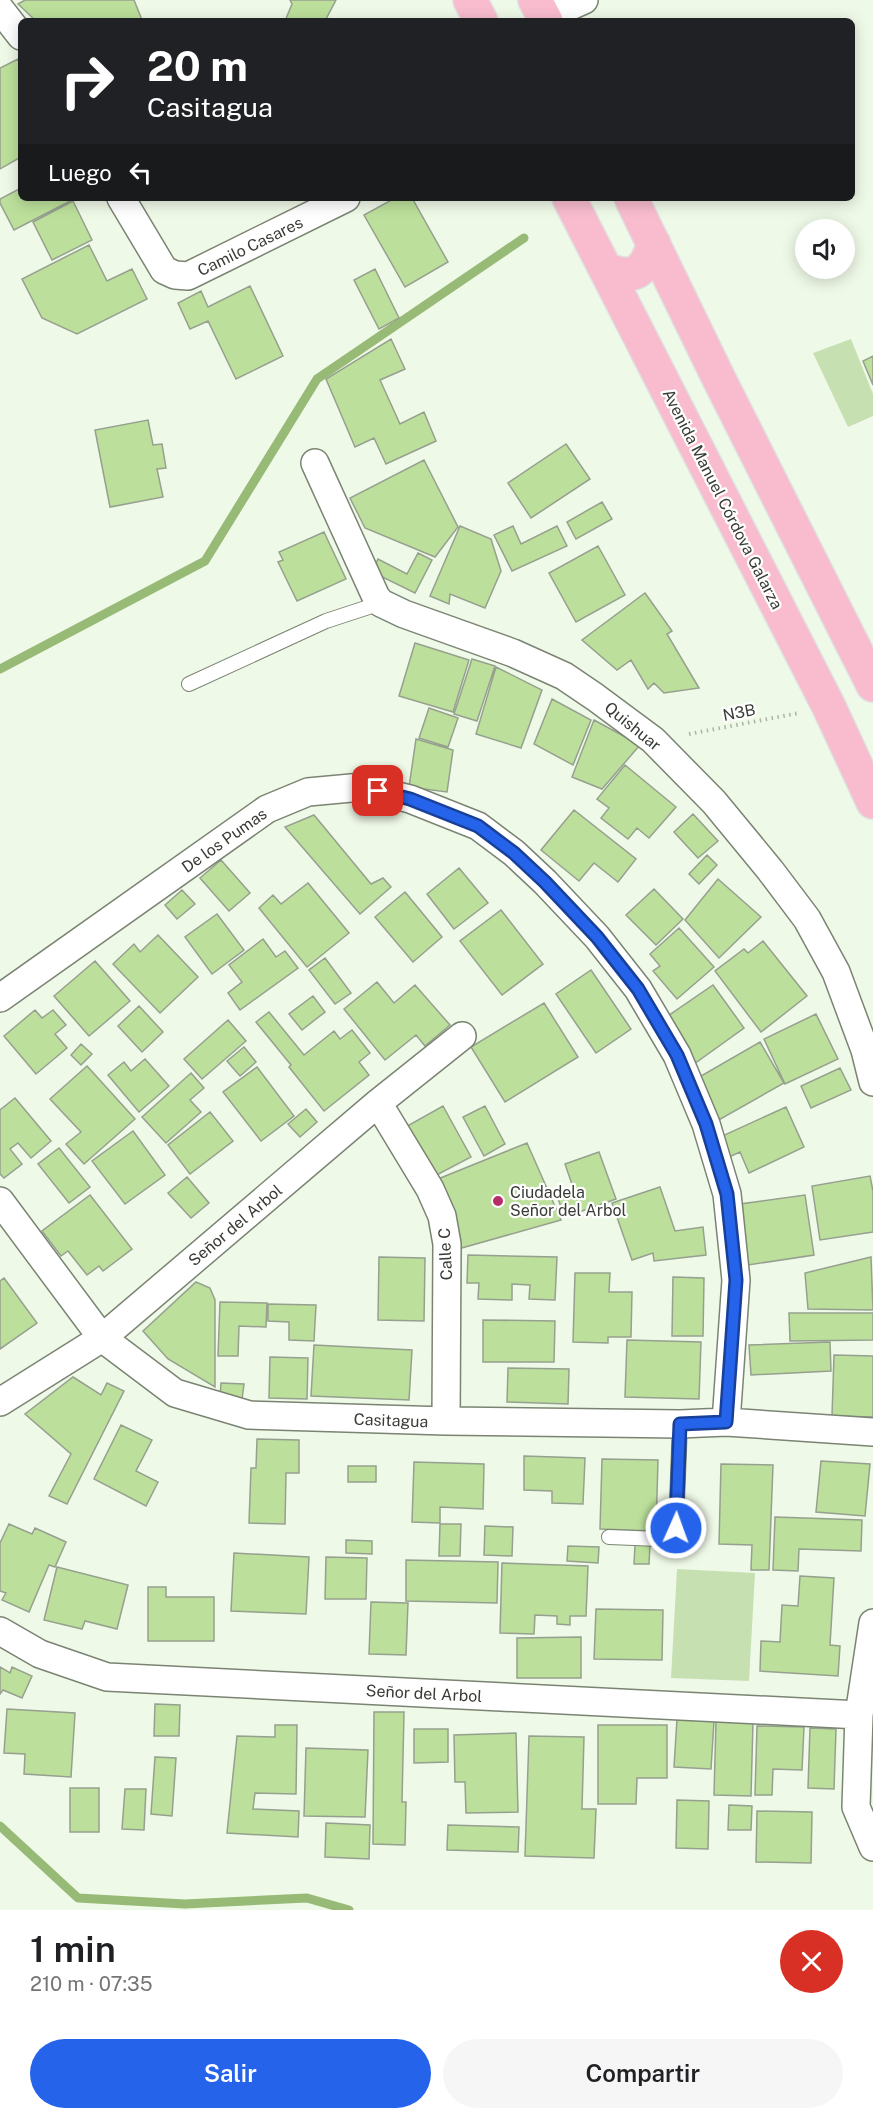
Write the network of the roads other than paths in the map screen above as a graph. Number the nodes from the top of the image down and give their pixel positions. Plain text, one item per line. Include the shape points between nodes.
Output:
1 (470, 0) edge
2 (584, 0) edge
3 (0, 9) edge
4 (542, 13) edge
5 (479, 18) edge
6 (18, 32) edge
7 (123, 201) edge
8 (340, 201) edge
9 (571, 201) edge
10 (632, 201) edge
11 (654, 244) junction
12 (605, 269) junction
13 (315, 463) dead end
14 (381, 603) junction
15 (189, 684) dead end
16 (873, 685) edge
17 (873, 802) edge
18 (0, 998) edge
19 (462, 1036) dead end
20 (873, 1082) edge
21 (378, 1103) junction
22 (0, 1201) edge
23 (102, 1338) junction
24 (0, 1402) edge
25 (446, 1421) junction
26 (726, 1422) junction
27 (680, 1424) junction
28 (873, 1432) edge
29 (609, 1537) dead end
30 (873, 1623) edge
31 (0, 1631) edge
32 (859, 1715) junction
33 (873, 1848) edge

1 - 5 main road
2 - 4 street
3 - 6 street
7 - 8 street, Camilo Casares via 164,270 188,276
9 - 12 main road, Avenida Manuel Córdova Galarza
10 - 11 main road
11 - 12 main road via 645,266 634,273 618,274
11 - 16 main road
12 - 17 main road, Avenida Manuel Córdova Galarza via 829,707
13 - 14 street
14 - 15 lane via 326,621
14 - 20 street, Quishuar via 513,652 564,676 653,740 714,802 807,919 836,972
18 - 26 street, De los Pumas via 267,809 308,792 362,787 410,799 478,826 545,882 597,937 638,989 677,1055 706,1124 727,1194 736,1280
19 - 21 street, Señor del Arbol
21 - 23 street, Señor del Arbol
21 - 25 street, Calle C via 442,1216 447,1244
22 - 23 street, Casitagua
23 - 24 street, Señor del Arbol
23 - 25 street, Casitagua via 175,1393 249,1415
25 - 27 street, Casitagua
26 - 27 street, Casitagua
26 - 28 street, Casitagua
27 - 29 lane via 676,1528 670,1537 659,1539
30 - 32 street
31 - 32 street, Señor del Arbol via 40,1654 106,1677
32 - 33 street via 856,1807

